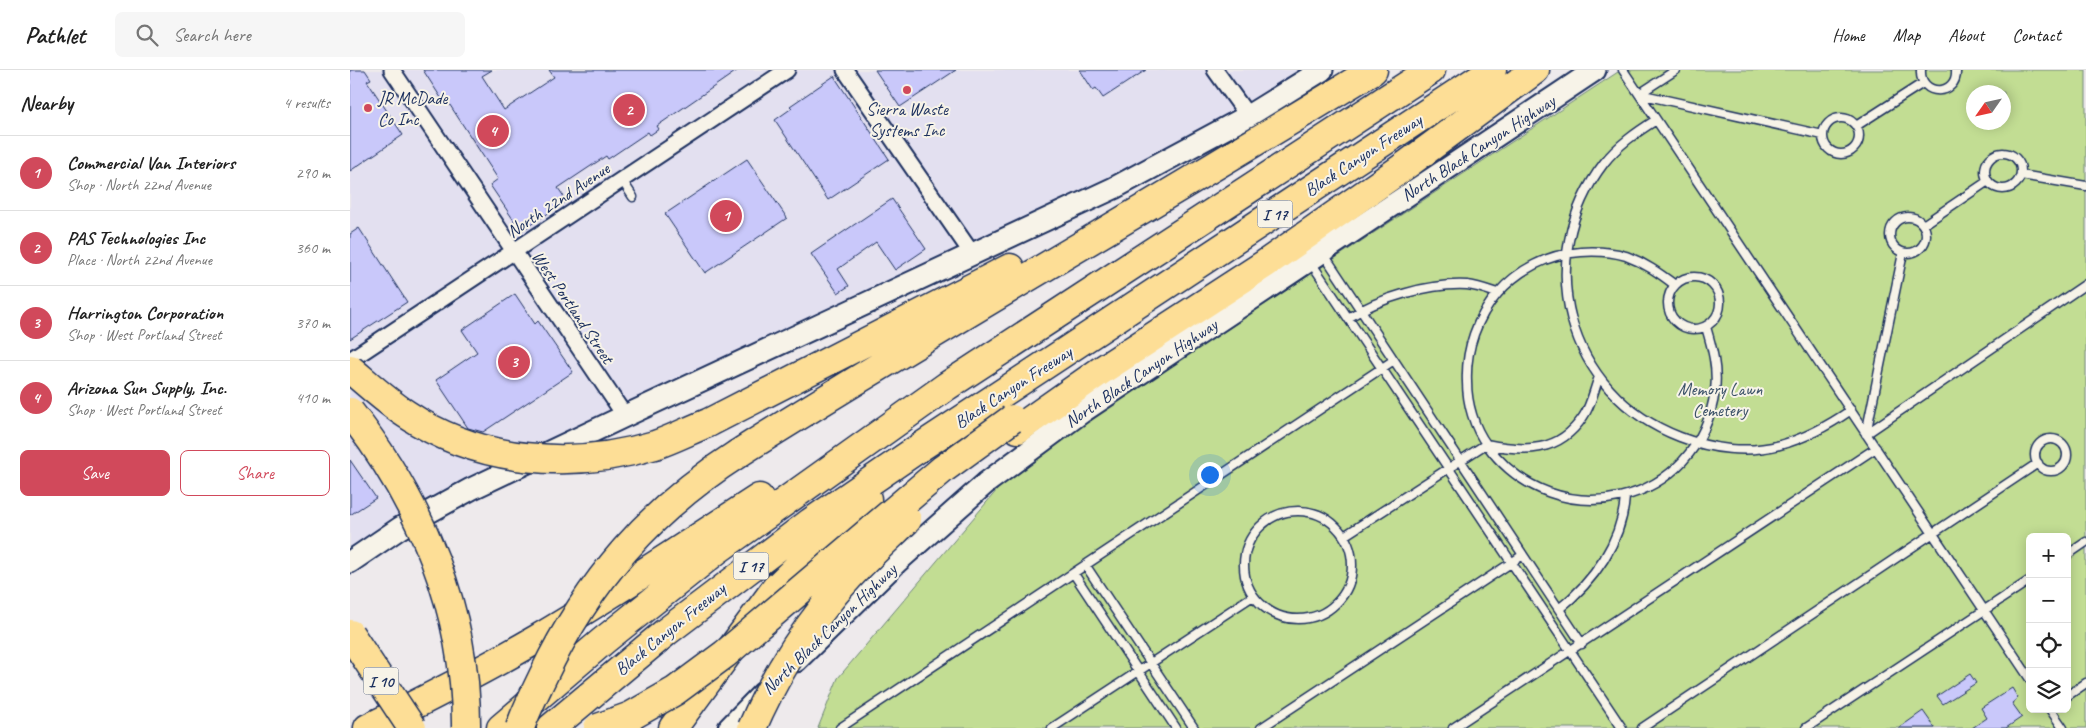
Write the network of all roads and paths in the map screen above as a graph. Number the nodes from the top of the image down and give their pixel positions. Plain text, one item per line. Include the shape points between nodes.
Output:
1 (392, 70) edge
2 (787, 70) edge
3 (846, 70) edge
4 (1215, 70) edge
5 (1322, 70) edge
6 (1373, 70) edge
7 (1430, 70) edge
8 (1492, 70) edge
9 (1535, 70) edge
10 (1595, 70) edge
11 (1623, 70) edge
12 (1676, 70) edge
13 (1921, 70) edge
14 (1956, 70) edge
15 (1923, 83) junction
16 (1640, 94) junction
17 (1248, 116) junction
18 (1656, 120) junction
19 (1856, 126) junction
20 (1823, 135) junction
21 (2021, 175) junction
22 (622, 180) junction
23 (1988, 181) junction
24 (2086, 186) edge
25 (1163, 196) junction
26 (633, 197) dead end
27 (1923, 225) junction
28 (513, 252) junction
29 (1566, 253) junction
30 (1903, 253) junction
31 (1315, 255) junction
32 (973, 256) junction
33 (2086, 284) edge
34 (1675, 285) junction
35 (1498, 292) junction
36 (1360, 310) junction
37 (1348, 318) junction
38 (1706, 327) junction
39 (350, 360) edge
40 (1394, 360) junction
41 (350, 368) edge
42 (1382, 368) junction
43 (1599, 377) junction
44 (946, 386) junction
45 (1851, 410) junction
46 (350, 412) edge
47 (625, 416) junction
48 (1015, 424) junction
49 (1866, 434) junction
50 (1486, 444) junction
51 (1696, 444) junction
52 (1876, 448) junction
53 (916, 450) junction
54 (1460, 460) junction
55 (2038, 463) junction
56 (1448, 468) junction
57 (1625, 497) junction
58 (1932, 533) junction
59 (1344, 536) junction
60 (2086, 542) edge
61 (2071, 552) edge
62 (1523, 555) junction
63 (350, 562) edge
64 (1512, 562) junction
65 (1086, 566) junction
66 (1074, 574) junction
67 (2026, 583) edge
68 (1253, 596) junction
69 (1559, 609) junction
70 (1984, 610) junction
71 (350, 634) edge
72 (1582, 644) junction
73 (1571, 651) junction
74 (1151, 663) junction
75 (1138, 671) junction
76 (2026, 673) edge
77 (2086, 683) edge
78 (2071, 693) edge
79 (2053, 713) edge
80 (368, 728) edge
81 (412, 728) edge
82 (466, 728) edge
83 (502, 728) edge
84 (520, 728) edge
85 (551, 728) edge
86 (598, 728) edge
87 (673, 728) edge
88 (728, 728) edge
89 (752, 728) edge
90 (840, 728) edge
91 (1052, 728) edge
92 (1176, 728) edge
93 (1194, 728) edge
94 (1261, 728) edge
95 (1453, 728) edge
96 (1622, 728) edge
97 (1642, 728) edge
98 (1806, 728) edge
99 (2063, 728) edge

1 - 28 street, West Portland Street
2 - 22 street, North 22nd Avenue
3 - 32 street
4 - 17 street
5 - 17 main road
6 - 25 highway
7 - 44 highway, Black Canyon Freeway / I 17
8 - 53 highway, Black Canyon Freeway / I 17
9 - 48 highway via 1272,259
10 - 31 main road, North Black Canyon Highway
11 - 16 lane
12 - 16 lane
13 - 15 lane
14 - 15 lane via 1953,84 1943,90 1932,90
15 - 19 lane
16 - 18 lane
16 - 20 lane
17 - 32 main road via 1114,188
18 - 29 lane via 1629,138 1591,182 1573,220
18 - 45 lane
19 - 20 lane via 1846,119 1833,120
19 - 20 lane via 1858,143 1846,154 1830,150
21 - 23 lane via 2010,188 1998,188
21 - 23 lane via 2016,158 2000,154 1987,164
21 - 24 lane
22 - 26 lane
22 - 28 street, North 22nd Avenue
23 - 27 lane
25 - 41 highway, bridge via 1092,226 708,422 656,444 619,454 574,460 503,454 475,448 408,415
25 - 84 highway, bridge via 831,395 717,467 679,496 636,536 610,566 559,642
27 - 30 lane via 1926,236 1922,246 1914,253
27 - 30 lane via 1906,218 1900,219 1892,228 1893,246
28 - 39 street, North 22nd Avenue
28 - 47 street, West Portland Street
29 - 34 lane via 1596,251 1625,256 1652,267
29 - 35 lane via 1541,261 1518,274
29 - 43 lane via 1565,286 1570,318 1582,349
30 - 49 lane
31 - 36 lane
31 - 37 lane
31 - 88 main road, North Black Canyon Highway via 1082,412 986,483 896,563
32 - 47 main road
33 - 49 lane
34 - 38 lane via 1668,298 1673,319 1691,330
34 - 38 lane via 1689,277 1706,279 1712,284 1720,299 1720,307 1713,322
35 - 36 lane via 1468,285 1424,288
35 - 50 lane via 1482,314 1471,339 1466,366 1467,393 1474,420
36 - 37 lane
36 - 40 lane
37 - 42 lane
38 - 51 lane via 1715,360 1715,389 1709,417
40 - 42 lane
40 - 54 lane
42 - 56 lane
42 - 65 lane
43 - 50 lane via 1584,416 1568,435 1547,446 1524,450
43 - 51 lane via 1626,407 1652,425
44 - 80 highway via 846,442 538,639
44 - 83 highway, Black Canyon Freeway / I 17 via 702,561
45 - 49 lane
45 - 51 lane via 1821,430 1778,446 1724,449
46 - 82 highway, bridge via 377,447 410,503 438,566 462,661
47 - 63 main road via 435,508
48 - 86 highway, bridge via 943,469 711,665 638,712
48 - 89 highway, bridge via 917,510 828,602 787,660
49 - 52 lane
50 - 54 lane
50 - 57 lane via 1523,481 1547,493 1573,500
51 - 57 lane via 1673,471 1658,482
52 - 58 lane
52 - 72 lane
53 - 85 highway, Black Canyon Freeway / I 17 via 723,587
53 - 87 highway via 776,588
54 - 56 lane
54 - 62 lane
55 - 55 lane via 2045,470 2059,468 2065,461 2064,447 2052,439 2042,442 2035,454
55 - 58 lane
56 - 59 lane
56 - 64 lane
57 - 69 lane via 1623,516 1612,546 1578,594
58 - 70 lane
58 - 97 lane
59 - 68 lane via 1351,553 1352,572 1347,590 1336,605 1320,615 1302,620 1283,617 1266,609
59 - 68 lane via 1333,523 1318,514 1301,510 1284,512 1268,519 1255,531 1247,546 1246,580
60 - 61 lane
62 - 64 lane
62 - 69 lane
64 - 73 lane
64 - 94 lane
65 - 66 lane
65 - 74 lane
66 - 75 lane
66 - 90 lane
67 - 70 lane
68 - 74 lane
69 - 72 lane
70 - 76 lane
70 - 98 lane
71 - 81 highway, I 10, bridge
72 - 73 lane
73 - 95 lane
73 - 96 lane
74 - 75 lane
74 - 93 lane
75 - 91 lane
75 - 92 lane
77 - 78 lane
79 - 99 lane

